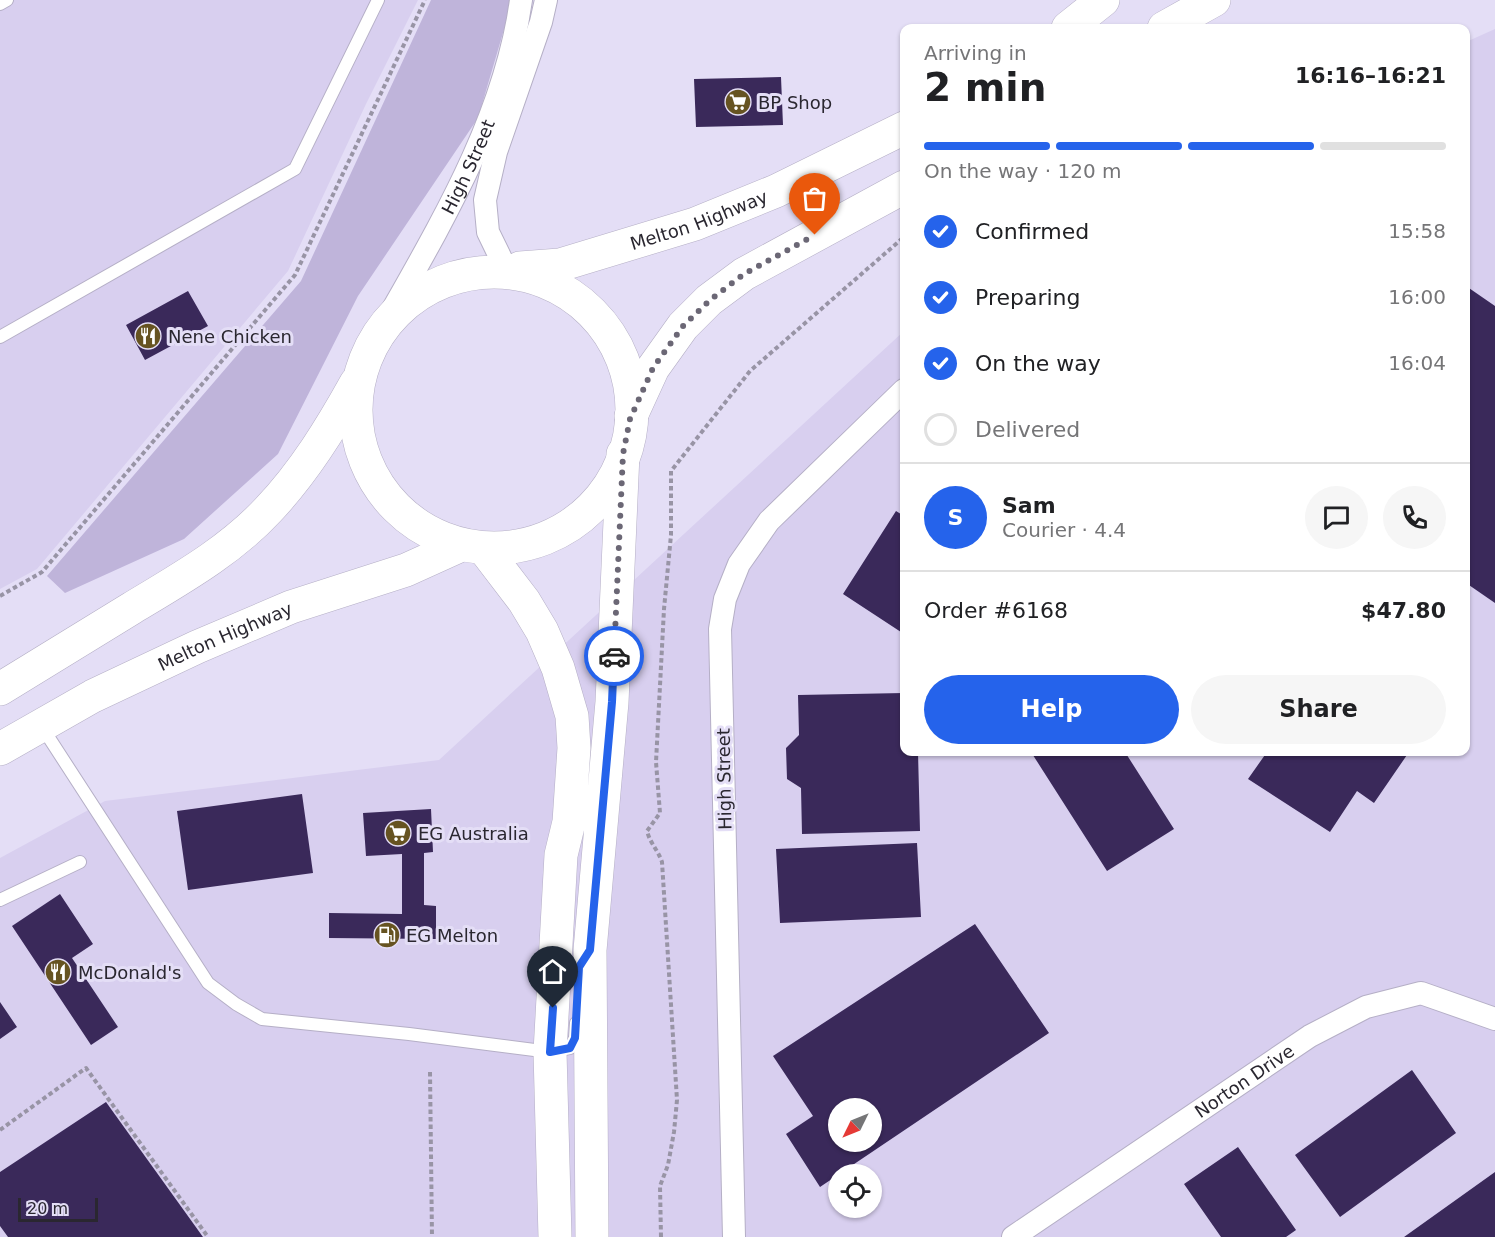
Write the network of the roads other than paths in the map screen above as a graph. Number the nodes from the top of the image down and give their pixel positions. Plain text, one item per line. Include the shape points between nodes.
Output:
1 (7, 0) edge
2 (378, 0) edge
3 (521, 0) edge
4 (546, 0) edge
5 (1103, 0) edge
6 (1120, 0) edge
7 (1200, 0) edge
8 (1214, 0) edge
9 (0, 4) edge
10 (1073, 24) edge
11 (1082, 24) edge
12 (1168, 24) edge
13 (1170, 24) edge
14 (900, 130) edge
15 (900, 189) edge
16 (511, 269) junction
17 (385, 323) junction
18 (0, 337) edge
19 (359, 377) junction
20 (900, 394) edge
21 (630, 419) junction
22 (623, 454) junction
23 (472, 548) junction
24 (6, 681) edge
25 (40, 724) junction
26 (0, 749) edge
27 (80, 862) dead end
28 (0, 900) edge
29 (590, 950) junction
30 (578, 990) dead end
31 (576, 1014) dead end
32 (1495, 1018) edge
33 (550, 1052) junction
34 (591, 1222) edge
35 (555, 1237) edge
36 (605, 1237) edge
37 (734, 1237) edge
38 (1013, 1237) edge

1 - 9 lane
2 - 18 lane via 295,169
3 - 17 street, High Street via 508,66 470,165
4 - 16 street, High Street via 496,152 485,200 488,232
5 - 10 main road
6 - 11 main road
7 - 12 main road
8 - 13 main road
14 - 16 main road, Melton Highway via 776,191 695,224 560,265
15 - 21 main road, Melton Highway via 744,274 710,300 683,326 653,368
16 - 17 main road, Melton Highway via 467,273 436,282 408,300
16 - 21 main road, Melton Highway via 558,287 590,310 614,342 628,379
17 - 19 main road, Melton Highway via 369,349
19 - 23 main road, Melton Highway via 356,412 361,447 375,479 397,506 425,527
19 - 24 main road, Melton Highway via 332,427 297,476 268,511 228,547
20 - 37 street, High Street via 769,521 739,564 725,599 720,629
21 - 22 main road, Melton Highway
22 - 23 main road, Melton Highway via 610,491 590,515 558,538 517,549
22 - 29 main road via 612,702
23 - 25 main road, Melton Highway via 291,607
23 - 33 main road via 524,601 542,631 572,716 574,748 569,822 561,855
25 - 26 main road, Melton Highway
25 - 33 lane via 208,983 236,1004 262,1019
27 - 28 lane
29 - 30 lane via 579,967
29 - 34 main road
31 - 33 lane via 575,1038 570,1048
32 - 38 street, Norton Drive via 1421,993 1366,1007 1310,1036
33 - 35 main road
34 - 36 lane

